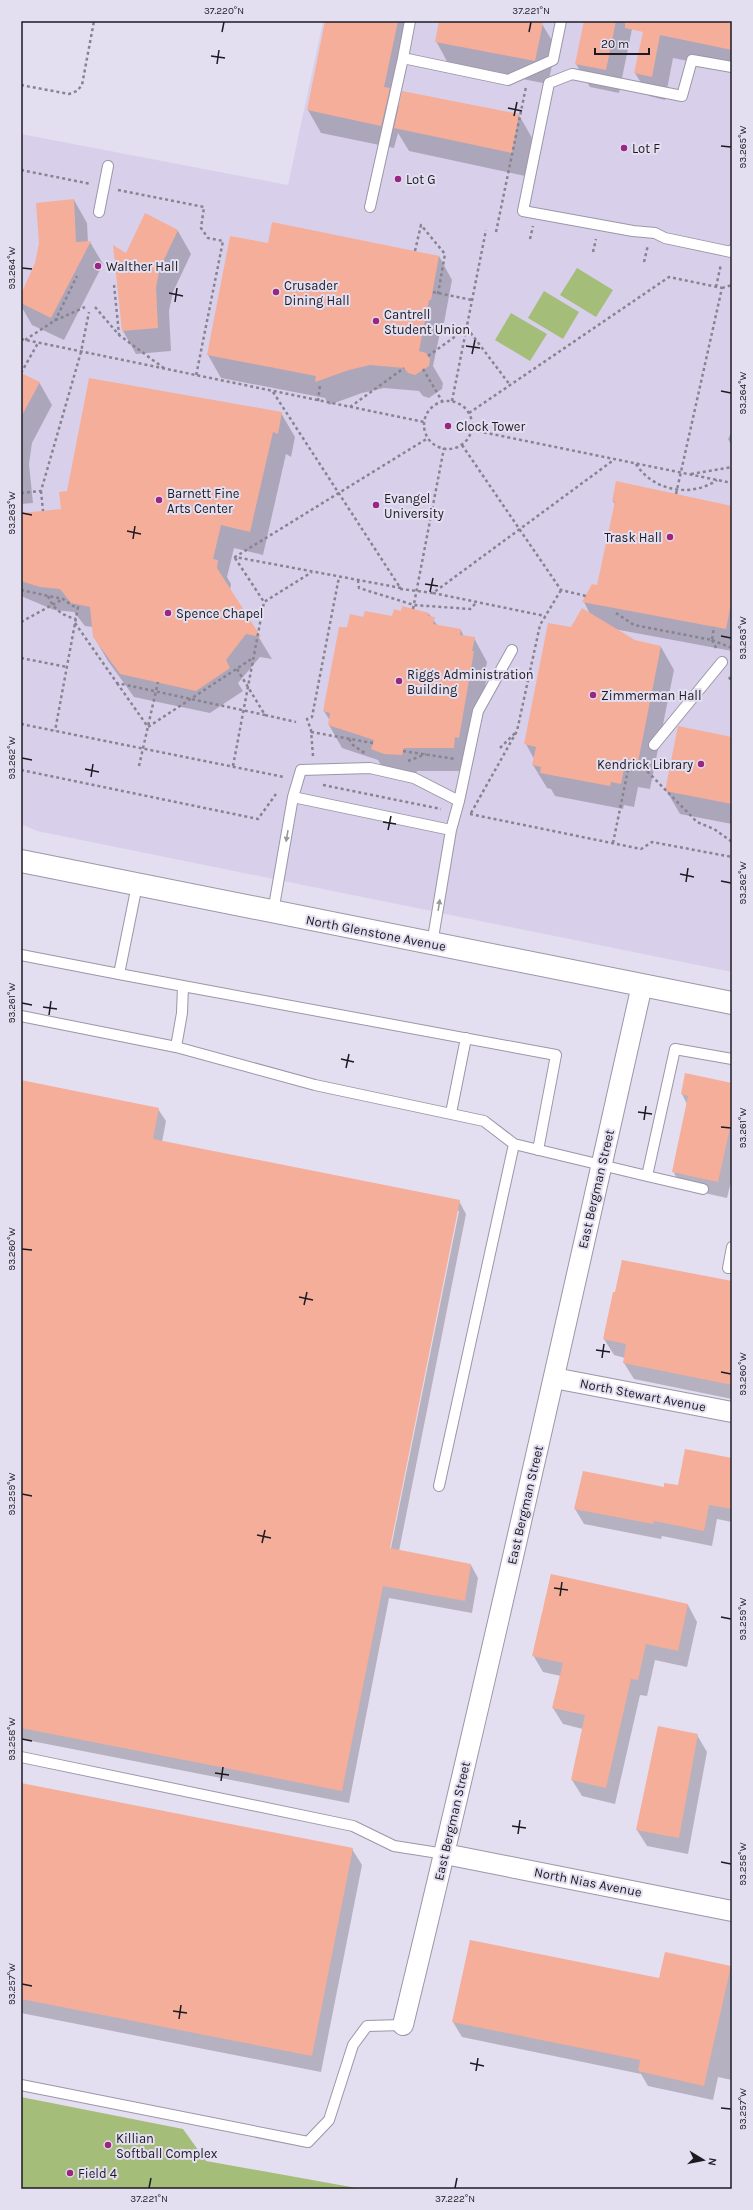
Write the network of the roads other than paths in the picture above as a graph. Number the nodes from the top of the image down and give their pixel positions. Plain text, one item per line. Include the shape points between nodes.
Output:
1 (410, 21) edge
2 (561, 21) edge
3 (402, 58) junction
4 (732, 67) edge
5 (108, 166) dead end
6 (370, 208) dead end
7 (99, 212) dead end
8 (728, 250) edge
9 (512, 650) dead end
10 (722, 662) dead end
11 (654, 745) dead end
12 (293, 797) junction
13 (459, 801) junction
14 (451, 830) junction
15 (21, 861) edge
16 (137, 885) junction
17 (273, 912) junction
18 (432, 944) junction
19 (21, 955) edge
20 (119, 974) junction
21 (642, 985) junction
22 (184, 986) junction
23 (732, 1003) edge
24 (21, 1016) edge
25 (466, 1038) junction
26 (176, 1047) junction
27 (732, 1059) edge
28 (450, 1113) junction
29 (514, 1144) junction
30 (538, 1150) junction
31 (601, 1166) junction
32 (647, 1176) junction
33 (703, 1189) dead end
34 (732, 1247) edge
35 (732, 1268) edge
36 (554, 1378) junction
37 (732, 1412) edge
38 (439, 1486) dead end
39 (21, 1757) edge
40 (445, 1854) junction
41 (732, 1910) edge
42 (403, 2025) joint
43 (21, 2085) edge

1 - 3 lane
2 - 3 lane via 553,60 508,80
3 - 6 lane
4 - 8 lane via 692,60 682,96 572,74 549,83 523,211 655,233 665,238
5 - 7 lane
9 - 13 lane via 478,711
10 - 11 lane
12 - 13 lane via 301,770 370,768 414,778
12 - 14 lane
12 -> 17 lane
13 - 14 lane
18 -> 14 lane
15 - 16 main road, North Glenstone Avenue
16 - 17 main road, North Glenstone Avenue
16 - 20 lane
17 - 18 main road, North Glenstone Avenue
18 - 21 main road, North Glenstone Avenue
19 - 20 lane
20 - 22 lane
21 - 23 main road, North Glenstone Avenue
21 - 31 street, East Bergman Street
22 - 25 lane
22 - 26 lane
24 - 26 lane
25 - 28 lane
25 - 30 lane via 556,1056
26 - 28 lane via 315,1085
27 - 32 lane via 675,1049
28 - 29 lane via 484,1121
29 - 30 lane
29 - 38 lane
30 - 31 lane
31 - 32 lane
31 - 36 street, East Bergman Street
32 - 33 lane
34 - 35 lane via 728,1268
36 - 37 street, North Stewart Avenue
36 - 40 street, East Bergman Street
39 - 40 lane via 353,1826 394,1846
40 - 41 street, North Nias Avenue
40 - 42 street, East Bergman Street
42 - 43 lane via 367,2026 353,2045 328,2120 308,2142

